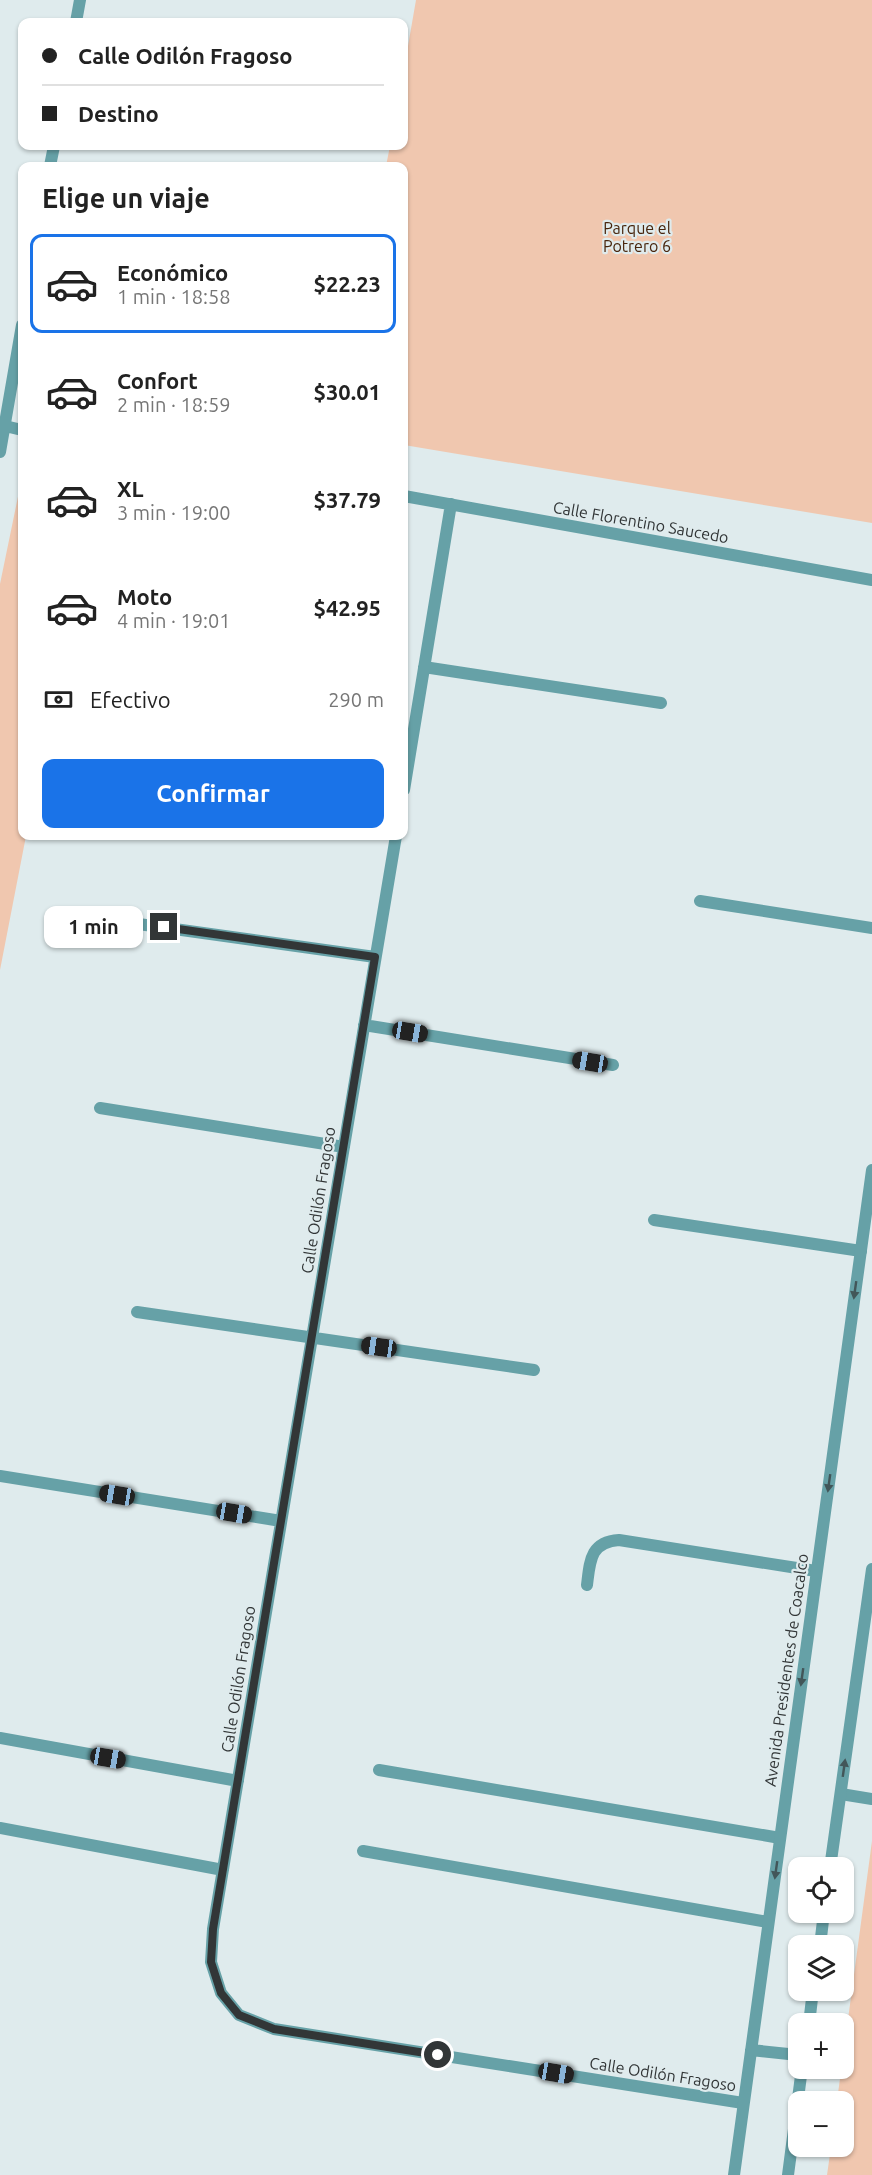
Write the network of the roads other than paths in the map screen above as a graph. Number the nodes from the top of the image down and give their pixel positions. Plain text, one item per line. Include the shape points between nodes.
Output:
1 (80, 0) edge
2 (77, 18) edge
3 (18, 349) edge
4 (5, 426) junction
5 (18, 428) edge
6 (0, 452) edge
7 (408, 497) edge
8 (451, 504) junction
9 (872, 580) edge
10 (424, 667) junction
11 (661, 704) dead end
12 (408, 765) edge
13 (395, 840) edge
14 (700, 901) dead end
15 (117, 921) dead end
16 (872, 928) edge
17 (375, 957) junction
18 (364, 1024) junction
19 (613, 1065) dead end
20 (100, 1108) dead end
21 (344, 1147) junction
22 (872, 1170) edge
23 (654, 1220) dead end
24 (861, 1251) junction
25 (137, 1312) dead end
26 (312, 1337) junction
27 (534, 1370) dead end
28 (0, 1476) edge
29 (281, 1521) junction
30 (872, 1569) edge
31 (816, 1571) junction
32 (587, 1585) dead end
33 (0, 1738) edge
34 (379, 1770) dead end
35 (238, 1781) junction
36 (841, 1794) junction
37 (872, 1798) edge
38 (0, 1828) edge
39 (780, 1838) junction
40 (363, 1851) dead end
41 (832, 1857) edge
42 (223, 1870) junction
43 (768, 1922) junction
44 (751, 2050) junction
45 (788, 2054) edge
46 (801, 2079) edge
47 (744, 2103) junction
48 (734, 2175) edge
49 (788, 2175) edge

1 - 2 street
3 - 4 street
4 - 5 street
4 - 6 street
7 - 8 street, Calle Florentino Saucedo
8 - 9 street, Calle Florentino Saucedo
8 - 10 street
10 - 11 street
10 - 12 street
13 - 17 street, Calle Odilón Fragoso
14 - 16 street
15 - 17 street
17 - 18 street, Calle Odilón Fragoso
18 - 19 street
18 - 21 street, Calle Odilón Fragoso
20 - 21 street
21 - 26 street, Calle Odilón Fragoso
22 - 24 street, Avenida Presidentes de Coacalco
23 - 24 street
24 -> 31 street, Avenida Presidentes de Coacalco
25 - 26 street
26 - 27 street
26 - 29 street, Calle Odilón Fragoso
28 - 29 street
29 - 35 street, Calle Odilón Fragoso
36 -> 30 street
31 - 32 street via 619,1540 600,1545 593,1552
31 -> 39 street, Avenida Presidentes de Coacalco
33 - 35 street
34 - 39 street
35 - 42 street, Calle Odilón Fragoso
36 - 37 street
36 - 41 street
38 - 42 street
39 -> 43 street, Avenida Presidentes de Coacalco
40 - 43 street
42 - 47 street, Calle Odilón Fragoso via 211,1962 221,1993 239,2015 274,2029
43 - 44 street, Avenida Presidentes de Coacalco
44 - 45 street
44 - 47 street, Avenida Presidentes de Coacalco
46 - 49 street
47 - 48 street, Avenida Presidentes de Coacalco

